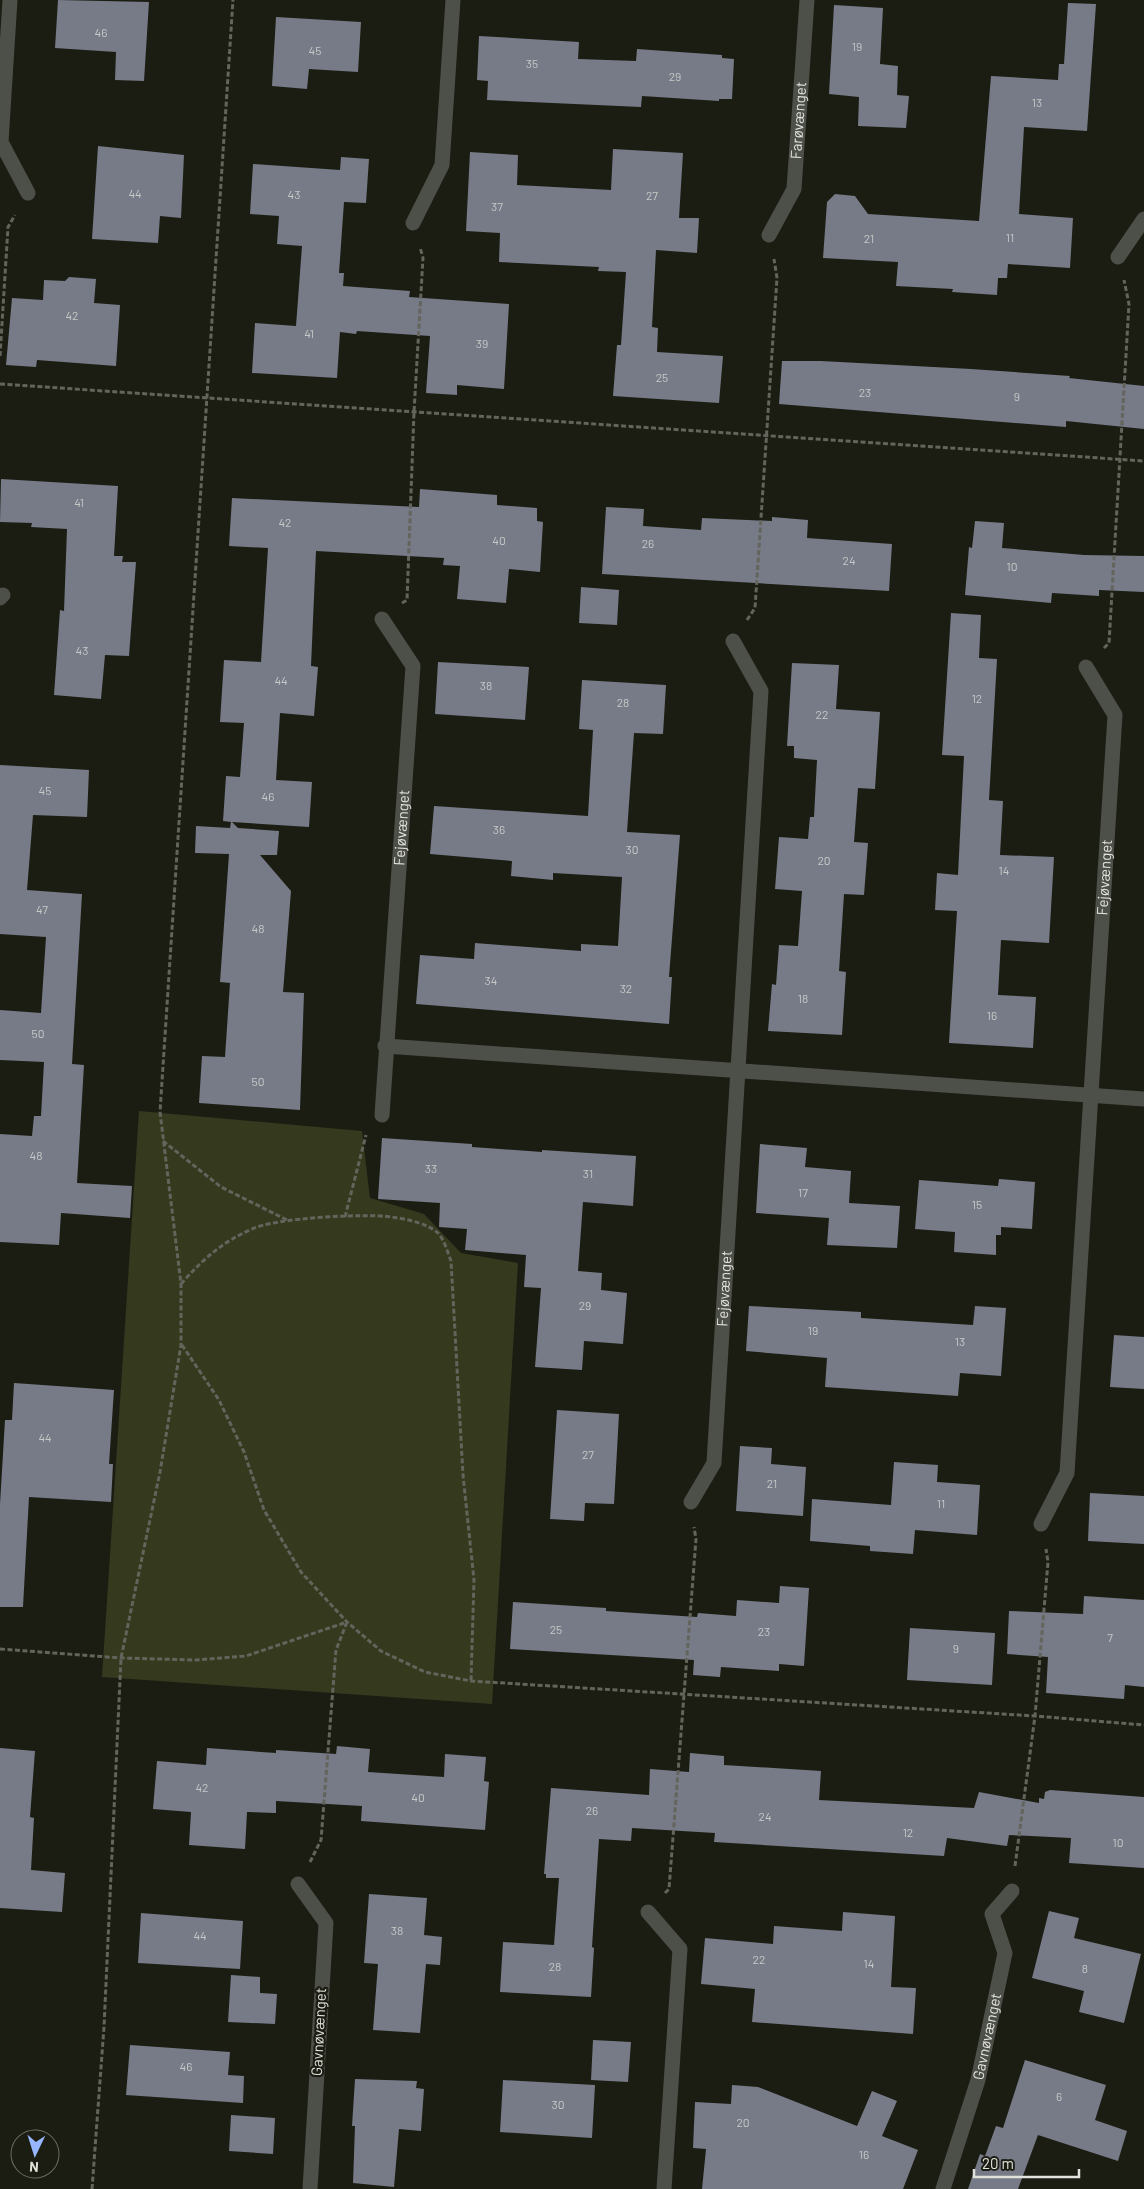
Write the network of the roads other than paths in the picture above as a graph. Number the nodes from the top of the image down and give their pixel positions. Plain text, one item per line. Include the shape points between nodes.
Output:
1 (10, 0) edge
2 (453, 0) edge
3 (807, 0) edge
4 (28, 193) road end
5 (1144, 219) edge
6 (413, 223) road end
7 (769, 235) road end
8 (1118, 257) road end
9 (382, 619) road end
10 (733, 641) road end
11 (1086, 667) road end
12 (385, 1046) junction
13 (739, 1070) junction
14 (1091, 1096) junction
15 (1144, 1099) edge
16 (382, 1115) road end
17 (691, 1502) road end
18 (1041, 1524) road end
19 (298, 1884) road end
20 (1012, 1891) road end
21 (648, 1912) road end
22 (310, 2189) edge
23 (664, 2189) edge
24 (943, 2189) edge

1 - 4 street via 1,142
2 - 6 street via 442,164
3 - 7 street, Farøvænget via 794,189
5 - 8 street
9 - 12 street, Fejøvænget via 413,666
10 - 13 street, Fejøvænget via 761,691
11 - 14 street, Fejøvænget via 1115,715
12 - 13 street
12 - 16 street, Fejøvænget
13 - 14 street
13 - 17 street, Fejøvænget via 714,1463
14 - 15 street
14 - 18 street, Fejøvænget via 1067,1473
19 - 22 street, Gavnøvænget via 326,1924
20 - 24 street, Gavnøvænget via 992,1914 1005,1953 978,2080
21 - 23 street via 680,1949

